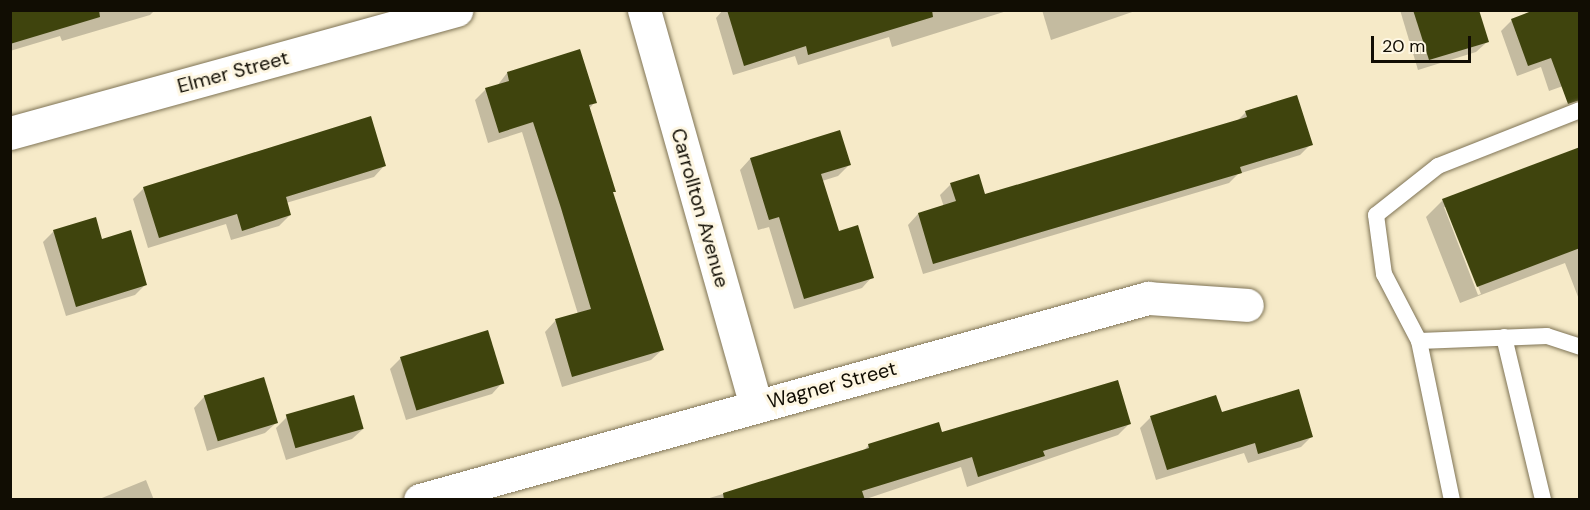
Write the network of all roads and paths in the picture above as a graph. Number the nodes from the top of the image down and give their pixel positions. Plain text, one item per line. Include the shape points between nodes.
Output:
1 (456, 10) edge
2 (644, 10) edge
3 (1580, 110) edge
4 (10, 134) edge
5 (1248, 305) dead end
6 (1504, 337) junction
7 (1419, 341) junction
8 (1580, 347) edge
9 (756, 406) junction
10 (420, 500) edge
11 (1452, 500) edge
12 (1543, 500) edge

1 - 4 street, Elmer Street
2 - 9 street, Carrollton Avenue
3 - 7 lane via 1438,166 1376,215 1384,274
5 - 9 street, Wagner Street via 1149,298
6 - 7 lane
6 - 8 lane via 1547,336
6 - 12 lane
7 - 11 lane
9 - 10 street, Wagner Street

